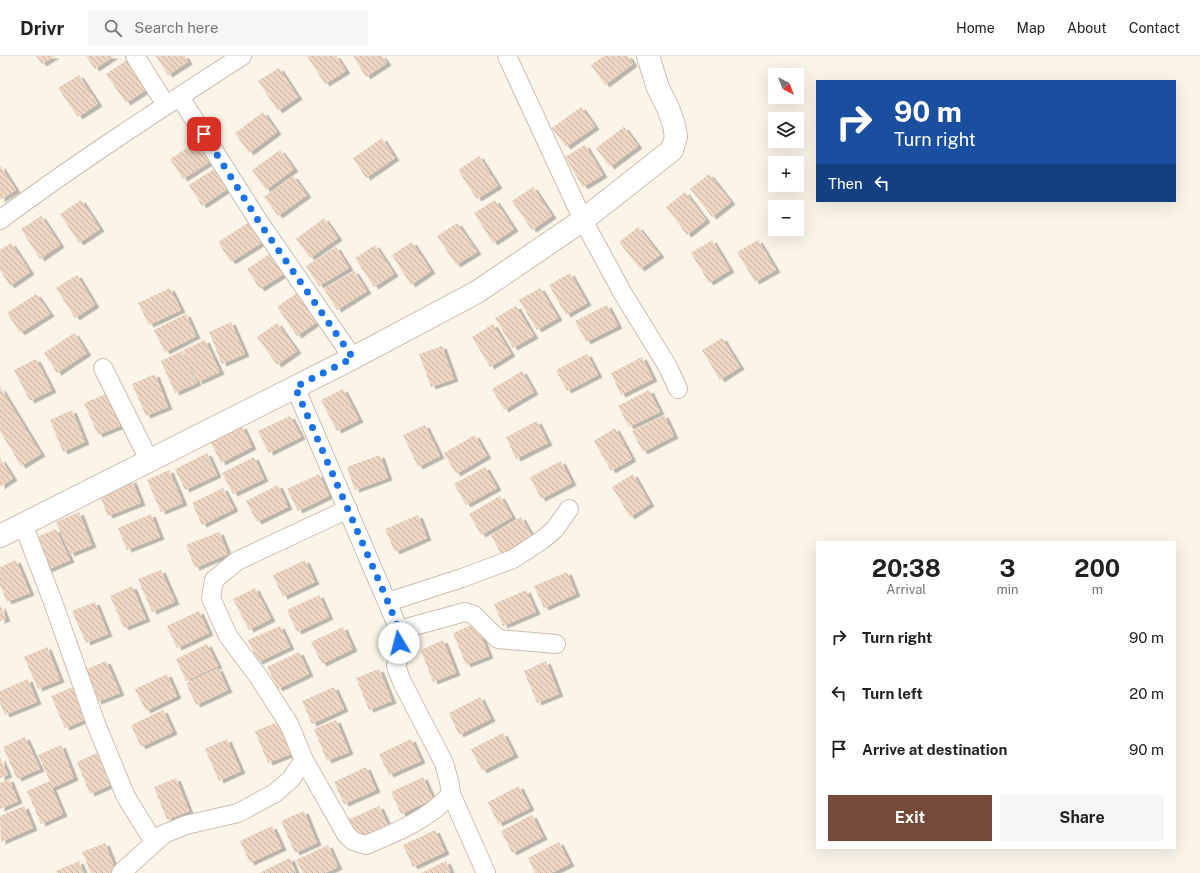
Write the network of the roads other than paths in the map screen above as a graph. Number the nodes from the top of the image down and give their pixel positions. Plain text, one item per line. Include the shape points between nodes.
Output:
1 (135, 56) edge
2 (242, 56) edge
3 (507, 56) edge
4 (648, 56) edge
5 (173, 101) junction
6 (0, 220) edge
7 (583, 220) junction
8 (353, 358) junction
9 (103, 368) dead end
10 (295, 387) junction
11 (678, 389) dead end
12 (149, 460) junction
13 (348, 509) junction
14 (569, 509) dead end
15 (23, 524) junction
16 (0, 535) edge
17 (388, 602) junction
18 (399, 630) junction
19 (556, 644) dead end
20 (304, 760) junction
21 (451, 794) junction
22 (154, 842) junction
23 (120, 873) edge
24 (486, 873) edge

1 - 5 street
2 - 5 street
3 - 7 street
4 - 7 street via 658,88 674,124 676,137 672,150
5 - 6 street
5 - 8 street
7 - 8 street via 477,292
7 - 11 street via 622,292 668,367
8 - 10 street
9 - 12 street
10 - 12 street
10 - 13 street
12 - 15 street
13 - 17 street
13 - 20 street via 237,560 214,580 211,598 228,636 289,724
14 - 17 street via 555,529 513,559
15 - 16 street
15 - 22 street via 96,724 126,797
17 - 18 street
18 - 19 street via 465,612 474,615 498,639
18 - 21 street via 400,656 396,666 444,763
20 - 21 street via 346,834 353,841 366,845 424,817
20 - 22 street via 292,779 276,793 238,812 186,825 164,834
21 - 24 street
22 - 23 street

